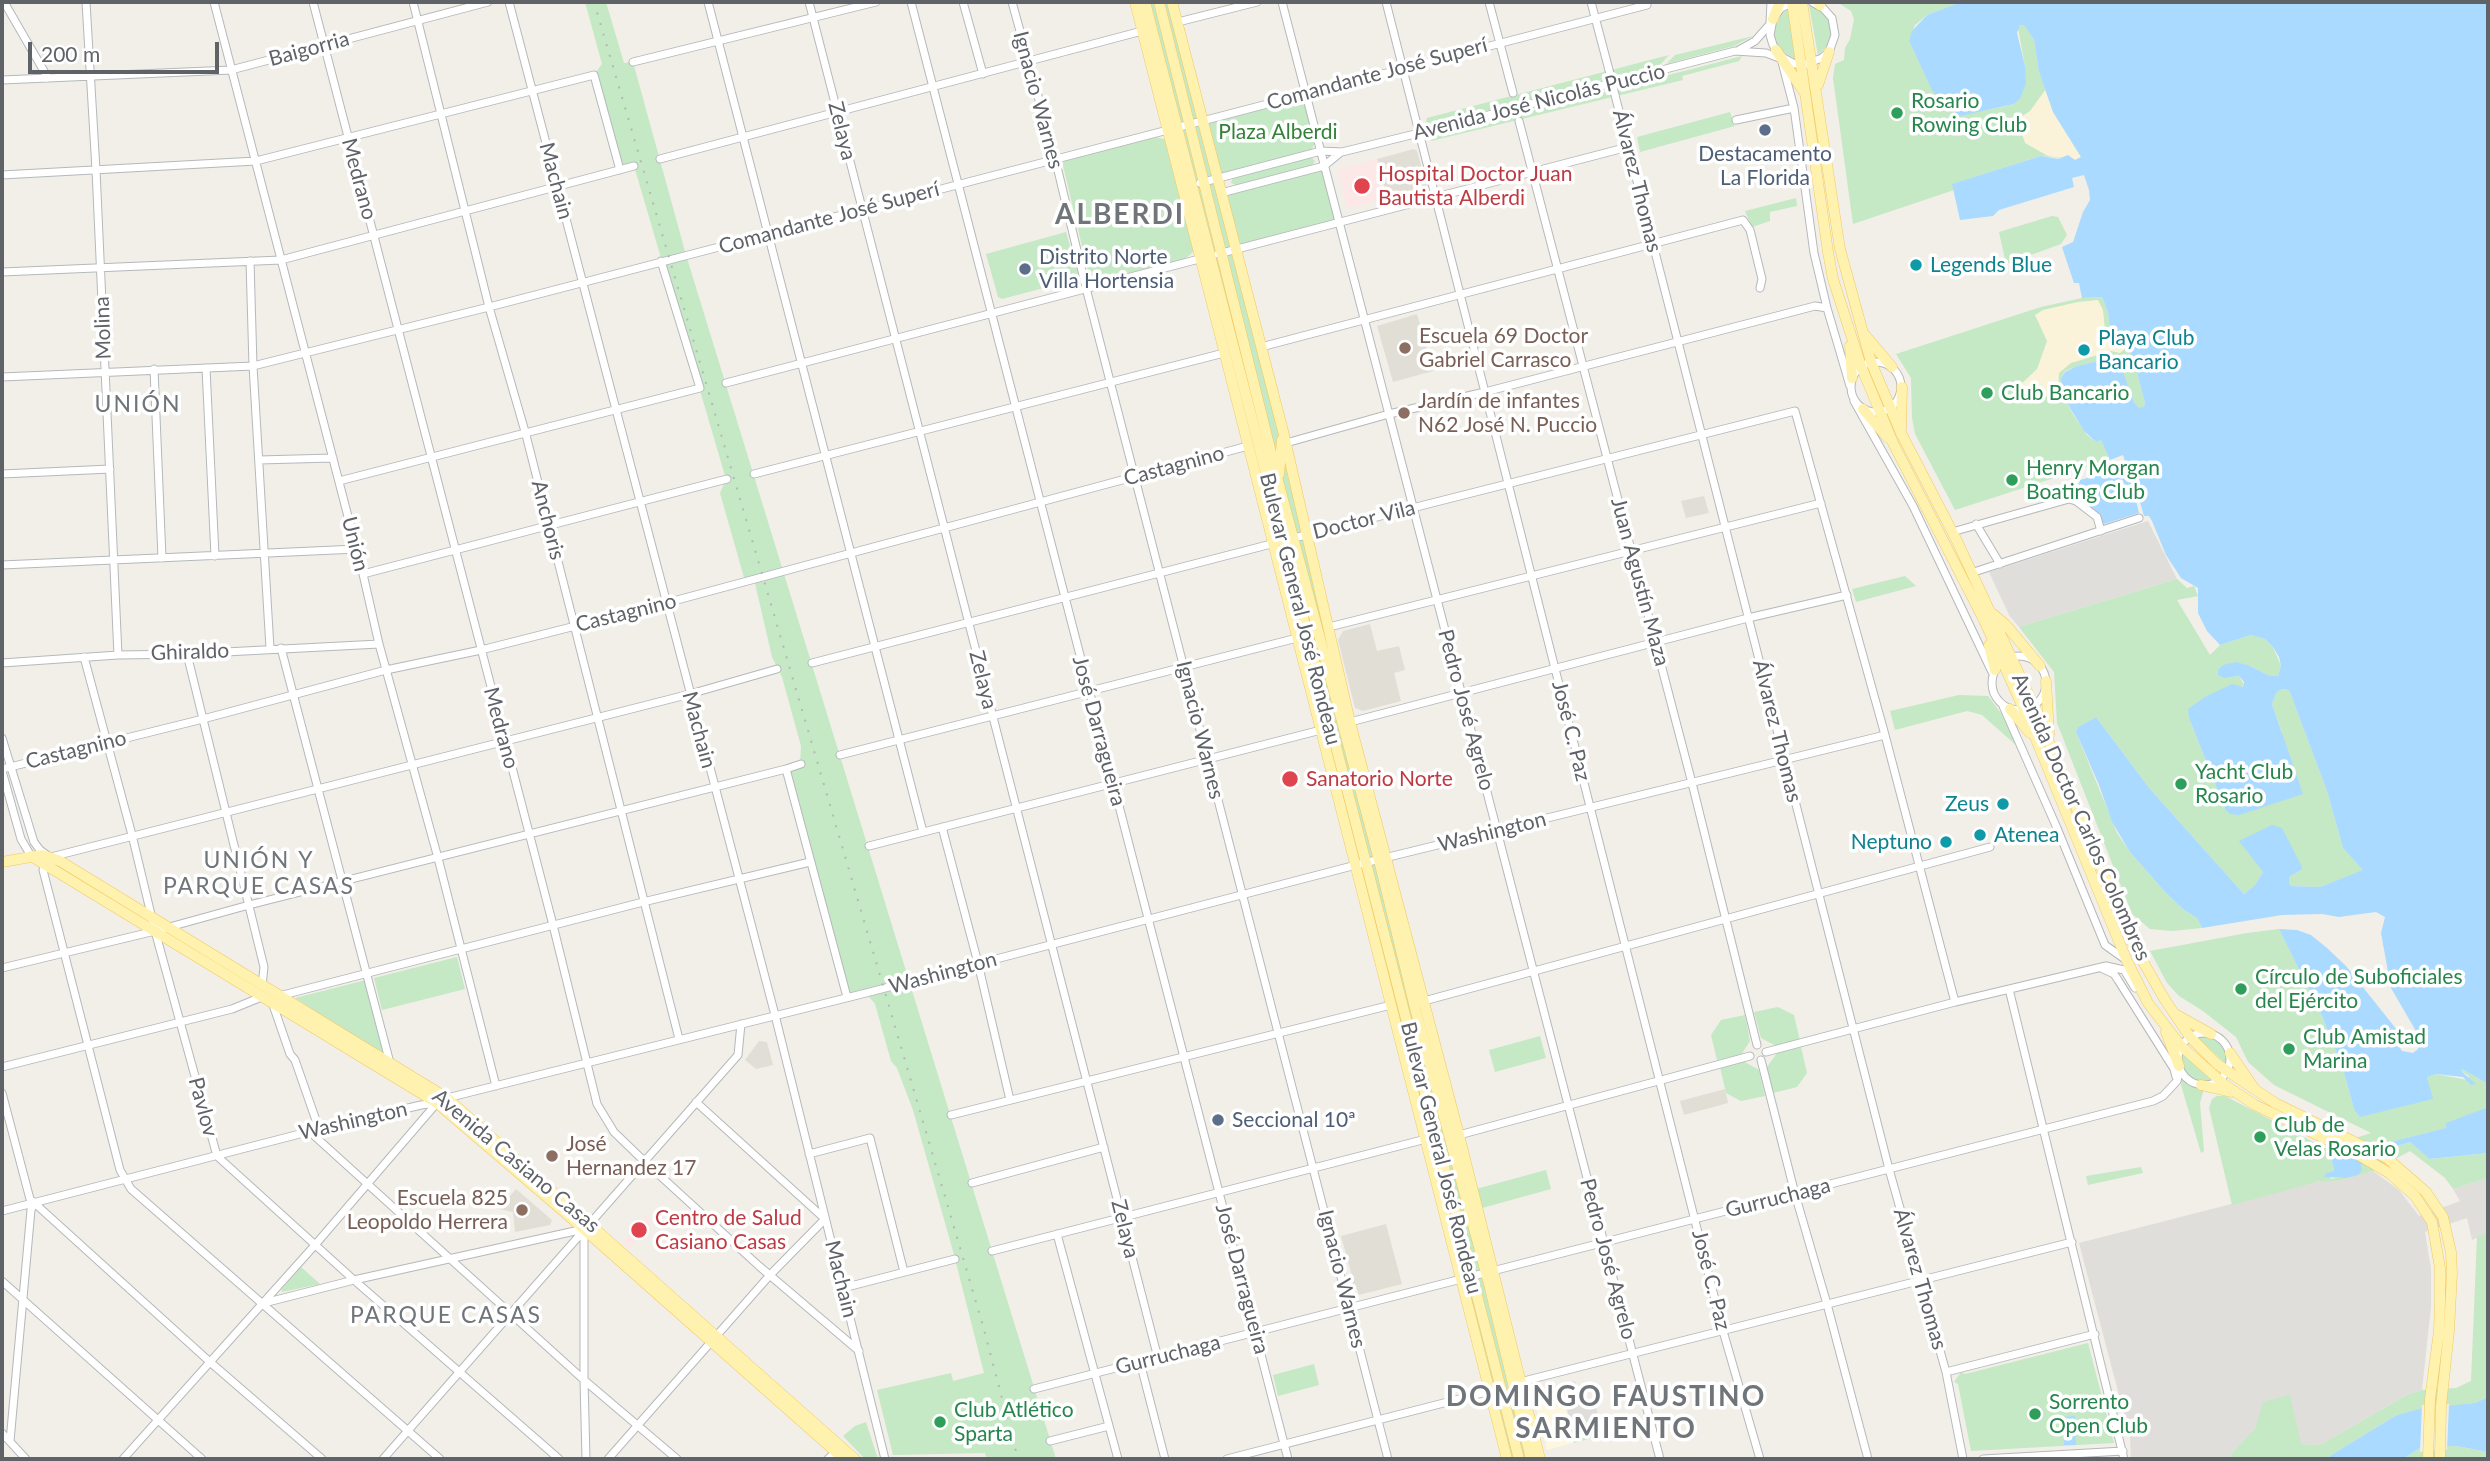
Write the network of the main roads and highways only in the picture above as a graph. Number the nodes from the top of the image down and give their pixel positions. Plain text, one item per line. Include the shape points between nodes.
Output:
1 (1135, 2) edge
2 (1145, 2) edge
3 (1159, 2) edge
4 (1172, 2) edge
5 (1780, 2) edge
6 (1792, 2) edge
7 (1802, 2) edge
8 (1148, 13) junction
9 (1770, 23) road end
10 (1147, 50) junction
11 (1829, 52) road end
12 (1782, 57) road end
13 (1808, 64) junction
14 (1816, 89) junction
15 (1807, 99) junction
16 (1172, 128) junction
17 (1192, 185) junction
18 (1211, 256) junction
19 (1855, 330) junction
20 (1892, 367) road end
21 (1851, 382) road end
22 (1902, 387) road end
23 (1863, 409) road end
24 (1885, 410) junction
25 (1254, 427) junction
26 (1283, 431) junction
27 (1901, 433) junction
28 (1893, 443) junction
29 (1255, 473) junction
30 (1278, 481) junction
31 (1283, 541) junction
32 (1317, 579) junction
33 (1988, 609) junction
34 (1319, 637) junction
35 (2000, 665) junction
36 (2040, 666) road end
37 (2046, 681) road end
38 (2007, 707) road end
39 (1326, 730) junction
40 (2037, 742) junction
41 (2050, 746) junction
42 (1383, 859) junction
43 (48, 860) junction
44 (2, 862) edge
45 (1361, 864) junction
46 (1415, 968) junction
47 (270, 998) junction
48 (1416, 1012) junction
49 (2174, 1014) junction
50 (2164, 1025) junction
51 (2211, 1034) road end
52 (2230, 1053) road end
53 (2179, 1072) road end
54 (2201, 1085) road end
55 (2256, 1091) junction
56 (2236, 1093) junction
57 (1431, 1119) junction
58 (1430, 1157) junction
59 (587, 1226) junction
60 (1490, 1272) junction
61 (1466, 1278) junction
62 (714, 1339) junction
63 (1495, 1368) junction
64 (1519, 1380) junction
65 (1519, 1411) junction
66 (1496, 1413) junction
67 (836, 1457) edge
68 (855, 1459) edge
69 (1507, 1459) edge
70 (1519, 1459) edge
71 (1531, 1459) edge
72 (1540, 1459) edge
73 (2428, 1459) edge
74 (2440, 1459) edge

1 - 10 main road, Bulevar General José Rondeau
2 - 8 main road, Bulevar General José Rondeau
3 - 17 main road, Bulevar General José Rondeau via 1189,124
4 - 26 main road, Bulevar General José Rondeau
5 - 9 main road
6 - 13 main road
7 - 13 main road
8 - 10 main road
8 - 16 main road, Bulevar General José Rondeau
10 - 16 main road, Bulevar General José Rondeau
11 - 14 main road
12 - 15 main road
13 - 14 main road, Avenida Doctor Carlos Colombres
13 - 15 main road, Avenida Doctor Carlos Colombres
14 - 19 main road, Avenida Doctor Carlos Colombres
15 - 19 main road, Avenida Doctor Carlos Colombres via 1833,279
16 - 17 main road, Bulevar General José Rondeau
17 - 18 main road, Bulevar General José Rondeau
18 - 25 main road, Bulevar General José Rondeau
18 - 29 main road, Bulevar General José Rondeau via 1224,352
18 - 30 main road, Bulevar General José Rondeau
19 - 20 main road
19 - 21 main road
19 - 24 main road, Avenida Doctor Carlos Colombres
22 - 27 main road
23 - 28 main road
24 - 27 main road, Avenida Doctor Carlos Colombres
24 - 28 main road, Avenida Doctor Carlos Colombres
25 - 29 main road
25 - 31 main road, Bulevar General José Rondeau
26 - 30 main road
26 - 32 main road, Bulevar General José Rondeau
27 - 33 main road, Avenida Doctor Carlos Colombres
28 - 35 main road, Avenida Doctor Carlos Colombres via 1984,620
29 - 31 main road, Bulevar General José Rondeau
30 - 31 main road, Bulevar General José Rondeau
31 - 34 main road, Bulevar General José Rondeau
31 - 39 main road, Bulevar General José Rondeau
31 - 39 main road, Bulevar General José Rondeau via 1297,638
32 - 34 main road
32 - 42 main road, Bulevar General José Rondeau
33 - 35 main road, Avenida Doctor Carlos Colombres
33 - 36 main road
34 - 42 main road, Bulevar General José Rondeau
35 - 40 main road, Avenida Doctor Carlos Colombres
35 - 41 main road, Avenida Doctor Carlos Colombres via 2034,706
37 - 41 main road
38 - 40 main road
39 - 45 main road, Bulevar General José Rondeau
39 - 45 main road, Bulevar General José Rondeau via 1329,761
40 - 50 main road, Avenida Doctor Carlos Colombres via 2127,961
41 - 49 main road, Avenida Doctor Carlos Colombres via 2134,946
42 - 46 main road, Bulevar General José Rondeau
42 - 48 main road, Bulevar General José Rondeau
43 - 44 main road, Avenida Casiano Casas via 31,856
43 - 47 main road, Avenida Casiano Casas via 155,931
43 - 47 main road, Avenida Casiano Casas via 261,984
45 - 57 main road, Bulevar General José Rondeau
45 - 58 main road, Bulevar General José Rondeau
46 - 48 main road
46 - 60 main road, Bulevar General José Rondeau
47 - 59 main road, Avenida Casiano Casas via 437,1103
47 - 59 main road, Avenida Casiano Casas via 447,1098
48 - 60 main road, Bulevar General José Rondeau
49 - 51 main road
49 - 55 main road, Avenida Doctor Carlos Colombres via 2190,1037 2227,1072
50 - 53 main road
50 - 56 main road, Avenida Doctor Carlos Colombres
52 - 55 main road
54 - 56 main road
55 - 74 main road, Avenida Doctor Carlos Colombres via 2387,1158 2413,1178 2438,1207 2452,1266
56 - 73 main road, Avenida Doctor Carlos Colombres via 2373,1163 2400,1182 2426,1211 2440,1268
57 - 58 main road
57 - 61 main road, Bulevar General José Rondeau
58 - 61 main road, Bulevar General José Rondeau
59 - 62 main road, Avenida Casiano Casas
60 - 64 main road, Bulevar General José Rondeau
60 - 65 main road, Bulevar General José Rondeau
61 - 63 main road, Bulevar General José Rondeau
61 - 66 main road, Bulevar General José Rondeau
62 - 67 main road, Avenida Casiano Casas
62 - 68 main road, Avenida Casiano Casas
63 - 66 main road
63 - 70 main road, Bulevar General José Rondeau
64 - 65 main road
64 - 72 main road, Bulevar General José Rondeau
65 - 71 main road, Bulevar General José Rondeau
66 - 69 main road, Bulevar General José Rondeau

